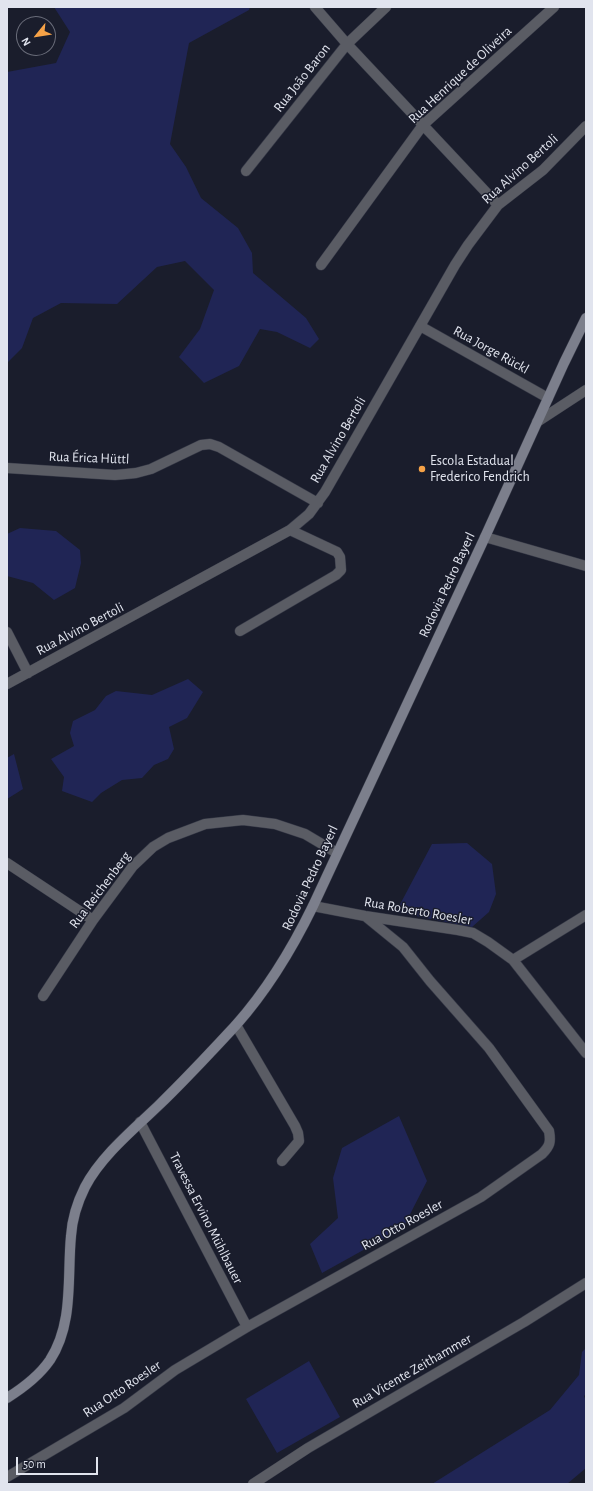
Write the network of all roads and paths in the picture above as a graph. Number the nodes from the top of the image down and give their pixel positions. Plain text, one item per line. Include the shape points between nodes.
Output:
1 (315, 7) edge
2 (386, 7) edge
3 (554, 7) edge
4 (347, 44) junction
5 (423, 125) junction
6 (586, 126) edge
7 (246, 171) dead end
8 (498, 205) junction
9 (321, 265) dead end
10 (586, 318) edge
11 (420, 326) junction
12 (586, 390) edge
13 (548, 398) junction
14 (537, 422) junction
15 (7, 468) edge
16 (318, 503) junction
17 (290, 530) junction
18 (485, 537) junction
19 (586, 566) edge
20 (240, 631) dead end
21 (7, 632) edge
22 (28, 673) junction
23 (7, 684) edge
24 (337, 853) junction
25 (7, 863) edge
26 (313, 906) junction
27 (586, 915) edge
28 (365, 916) junction
29 (93, 920) junction
30 (513, 960) junction
31 (42, 996) dead end
32 (236, 1026) junction
33 (586, 1054) edge
34 (140, 1122) junction
35 (282, 1161) dead end
36 (586, 1283) edge
37 (247, 1327) junction
38 (7, 1398) edge
39 (7, 1477) edge
40 (254, 1484) edge

1 - 4 street
2 - 4 street, Rua João Baron
3 - 5 street, Rua Henrique de Oliveira
4 - 5 street
4 - 7 street, Rua João Baron
5 - 8 street
5 - 9 street, Rua Henrique de Oliveira
6 - 8 street, Rua Alvino Bertoli via 543,170
8 - 11 street, Rua Alvino Bertoli via 468,245
10 - 13 main road, Rodovia Pedro Bayerl
11 - 13 street, Rua Jorge Rückl
11 - 16 street, Rua Alvino Bertoli
12 - 14 street
13 - 14 main road, Rodovia Pedro Bayerl
14 - 18 main road, Rodovia Pedro Bayerl
15 - 16 street, Rua Érica Hüttl via 115,475 136,473 151,469 192,448 210,444
16 - 17 street, Rua Alvino Bertoli
17 - 20 street via 337,552 341,570 336,576
17 - 22 street, Rua Alvino Bertoli
18 - 19 street
18 - 24 main road, Rodovia Pedro Bayerl
21 - 22 street
22 - 23 street, Rua Alvino Bertoli
24 - 26 main road, Rodovia Pedro Bayerl
24 - 29 street, Rua Reichenberg via 305,834 275,824 243,820 204,824 168,838 153,847 133,866
25 - 29 street
26 - 28 street, Rua Roberto Roesler
26 - 32 main road, Rodovia Pedro Bayerl via 284,962
27 - 30 street
28 - 30 street, Rua Roberto Roesler via 473,933
28 - 37 street, Rua Otto Roesler via 403,947 489,1048 549,1131 549,1147 481,1197
29 - 31 street, Rua Reichenberg
30 - 33 street, Rua Roberto Roesler
32 - 34 main road, Rodovia Pedro Bayerl
32 - 35 street via 298,1133 299,1141
34 - 37 street, Travessa Ervino Mühlbauer
34 - 38 main road, Rodovia Pedro Bayerl via 90,1178 82,1195 71,1235 70,1284 63,1329 54,1352 34,1378
36 - 40 street, Rua Vicente Zeithammer via 308,1448
37 - 39 street, Rua Otto Roesler via 175,1370 124,1408

